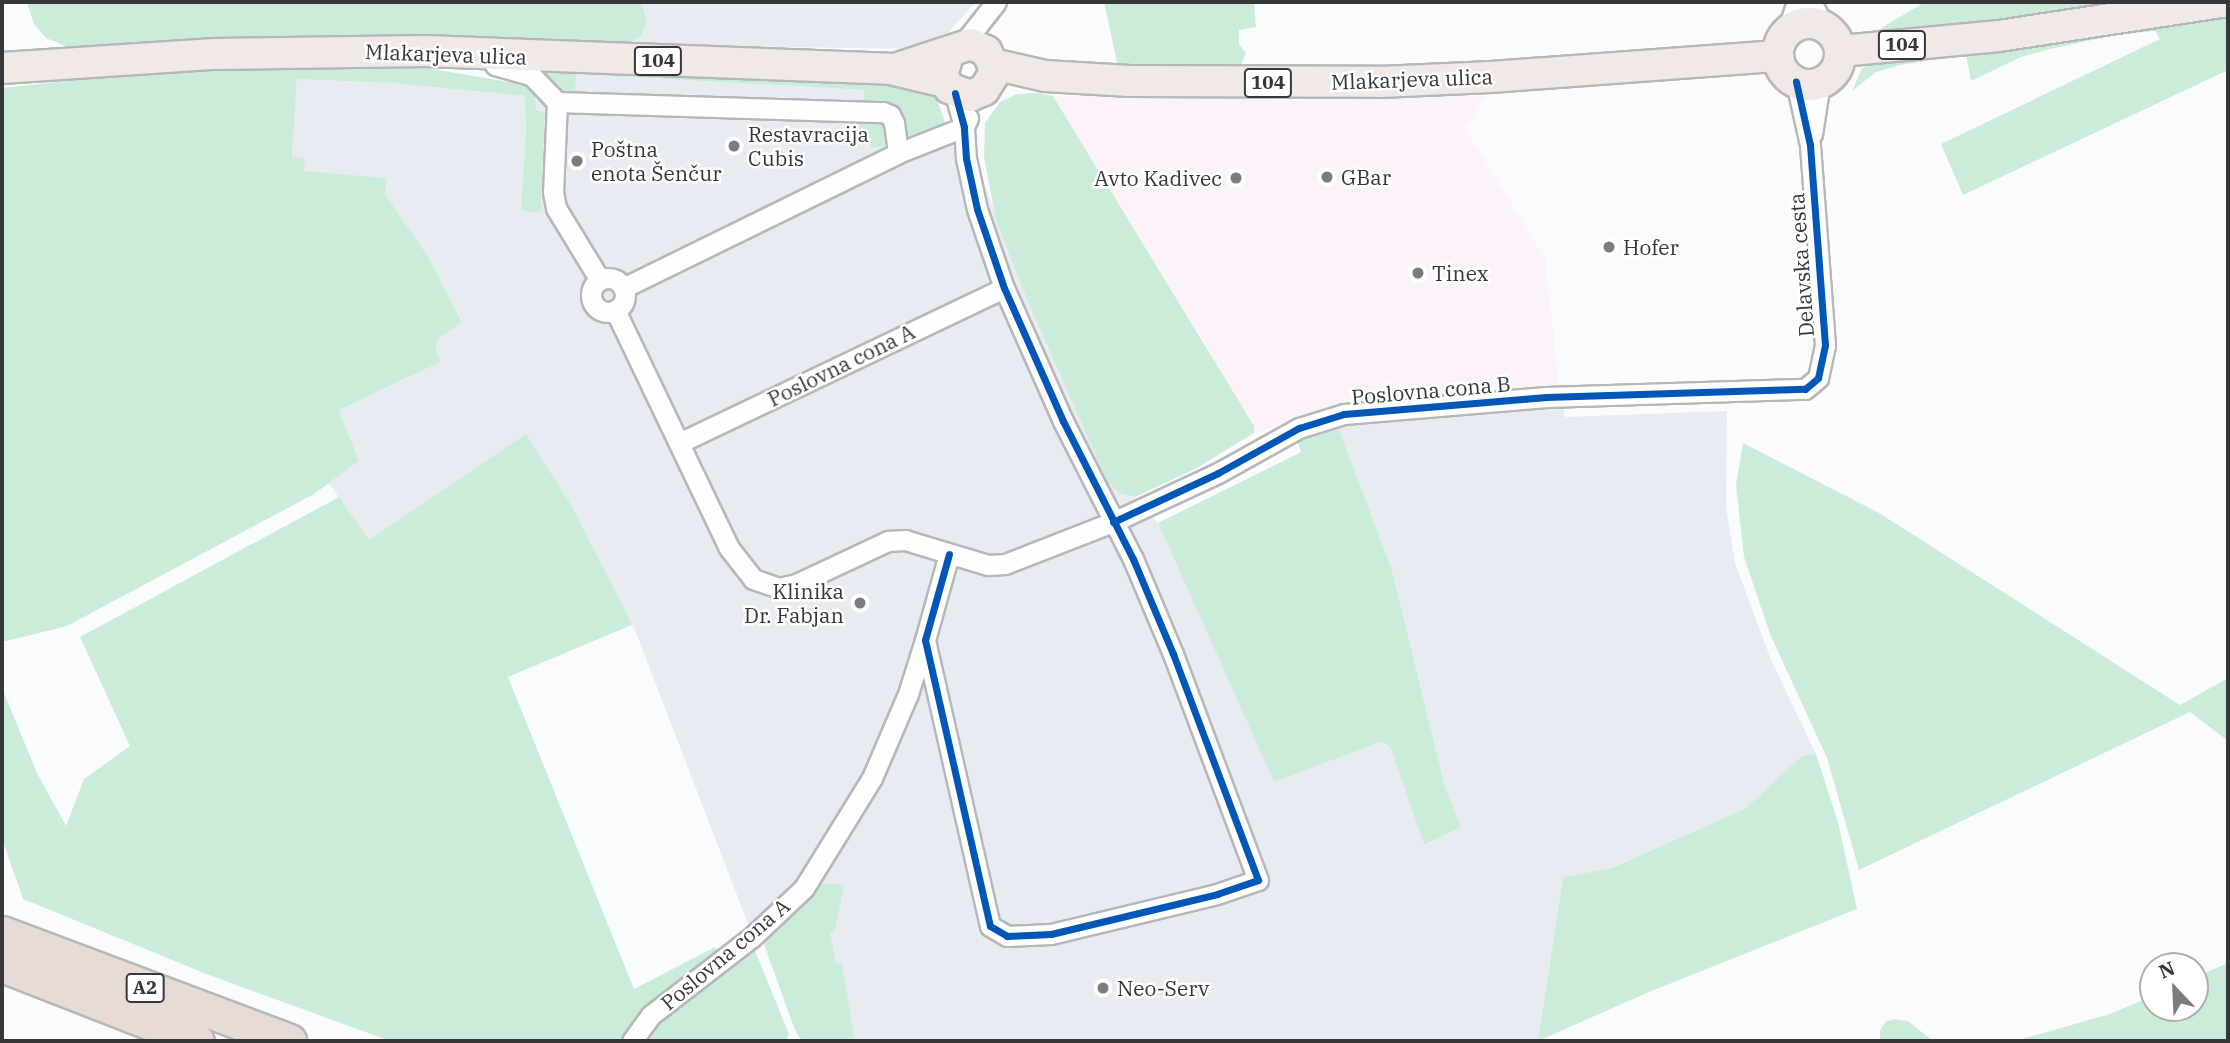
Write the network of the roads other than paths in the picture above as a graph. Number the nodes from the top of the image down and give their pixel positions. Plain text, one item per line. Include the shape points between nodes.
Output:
1 (1797, 2) edge
2 (2222, 2) edge
3 (994, 5) edge
4 (1817, 14) edge
5 (1782, 45) junction
6 (425, 51) junction
7 (1841, 51) junction
8 (2, 68) edge
9 (970, 71) junction
10 (1808, 82) junction
11 (557, 102) junction
12 (964, 127) junction
13 (898, 153) junction
14 (600, 280) junction
15 (623, 288) junction
16 (1004, 288) junction
17 (615, 310) junction
18 (1734, 392) joint
19 (679, 443) junction
20 (1113, 522) junction
21 (949, 554) junction
22 (925, 640) junction
23 (2, 933) edge
24 (2, 965) edge
25 (197, 1041) edge
26 (289, 1041) edge
27 (632, 1041) edge

1 - 5 street
2 - 7 main road, 104 via 1999,36
3 - 9 street
4 - 5 main road, 104
4 - 7 main road, 104 via 1835,35
5 - 9 main road, Mlakarjeva ulica / 104 via 1426,81 1234,83
5 - 10 main road via 1784,71
6 - 8 main road, Mlakarjeva ulica / 104 via 215,54
6 - 9 main road, Mlakarjeva ulica / 104
6 - 11 street via 520,70 539,81
7 - 10 main road via 1833,74
9 - 12 street
10 - 18 street, Delavska cesta via 1825,345 1818,378 1805,390
11 - 13 street via 883,112 894,123
11 - 14 street via 556,208
12 - 13 street
12 - 16 street via 965,158 977,209
13 - 15 street
14 - 15 street via 613,279
14 - 17 street via 592,290 593,302 602,311
15 - 17 street via 624,300
16 - 19 street, Poslovna cona A
16 - 20 street
17 - 19 street
18 - 20 street, Poslovna cona B via 1546,397 1344,414 1299,428 1219,473
19 - 21 street via 729,548 753,579 779,588 796,584 888,541 905,540
20 - 21 street via 1005,564 988,565
20 - 22 street via 1173,653 1258,880 1051,934 1007,936 990,926
21 - 22 street, Poslovna cona A
22 - 27 street, Poslovna cona A via 872,778 804,888 751,937 651,1015
23 - 26 highway, A2
24 - 25 highway, A2

